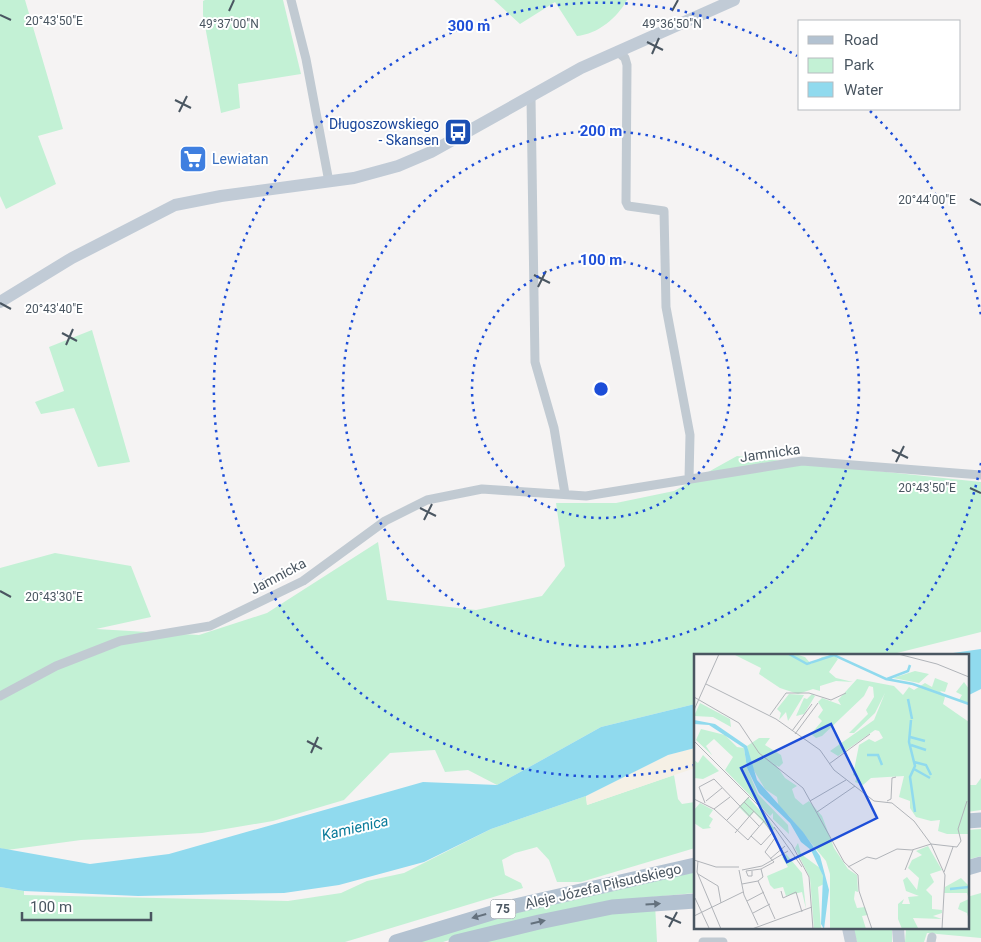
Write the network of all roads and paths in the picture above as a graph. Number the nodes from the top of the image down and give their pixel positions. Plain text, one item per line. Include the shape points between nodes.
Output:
1 (292, 0) edge
2 (734, 0) edge
3 (617, 51) junction
4 (531, 98) junction
5 (329, 182) junction
6 (0, 302) edge
7 (981, 474) edge
8 (689, 479) junction
9 (565, 494) junction
10 (0, 696) edge
11 (981, 820) edge
12 (968, 821) edge
13 (981, 864) edge
14 (694, 865) edge
15 (968, 868) edge
16 (694, 901) edge
17 (396, 942) edge
18 (456, 942) edge
19 (702, 942) edge
20 (724, 942) edge

1 - 5 street
2 - 3 street
3 - 4 street
3 - 8 street via 627,65 626,202 628,206 664,211 666,307 690,435
4 - 5 street via 431,152 398,166
4 - 9 street via 534,362 554,428
5 - 6 street via 175,205 81,253
7 - 8 street, Jamnicka via 802,461
8 - 9 street, Jamnicka via 586,496
9 - 10 street, Jamnicka via 482,489 427,500 385,521 303,581 210,626 120,642 56,666
11 - 12 main road
13 - 15 main road
14 -> 17 main road, Aleje Józefa Piłsudskiego / 75 via 515,906
18 -> 16 main road, Aleje Józefa Piłsudskiego / 75 via 612,907
19 - 20 street

